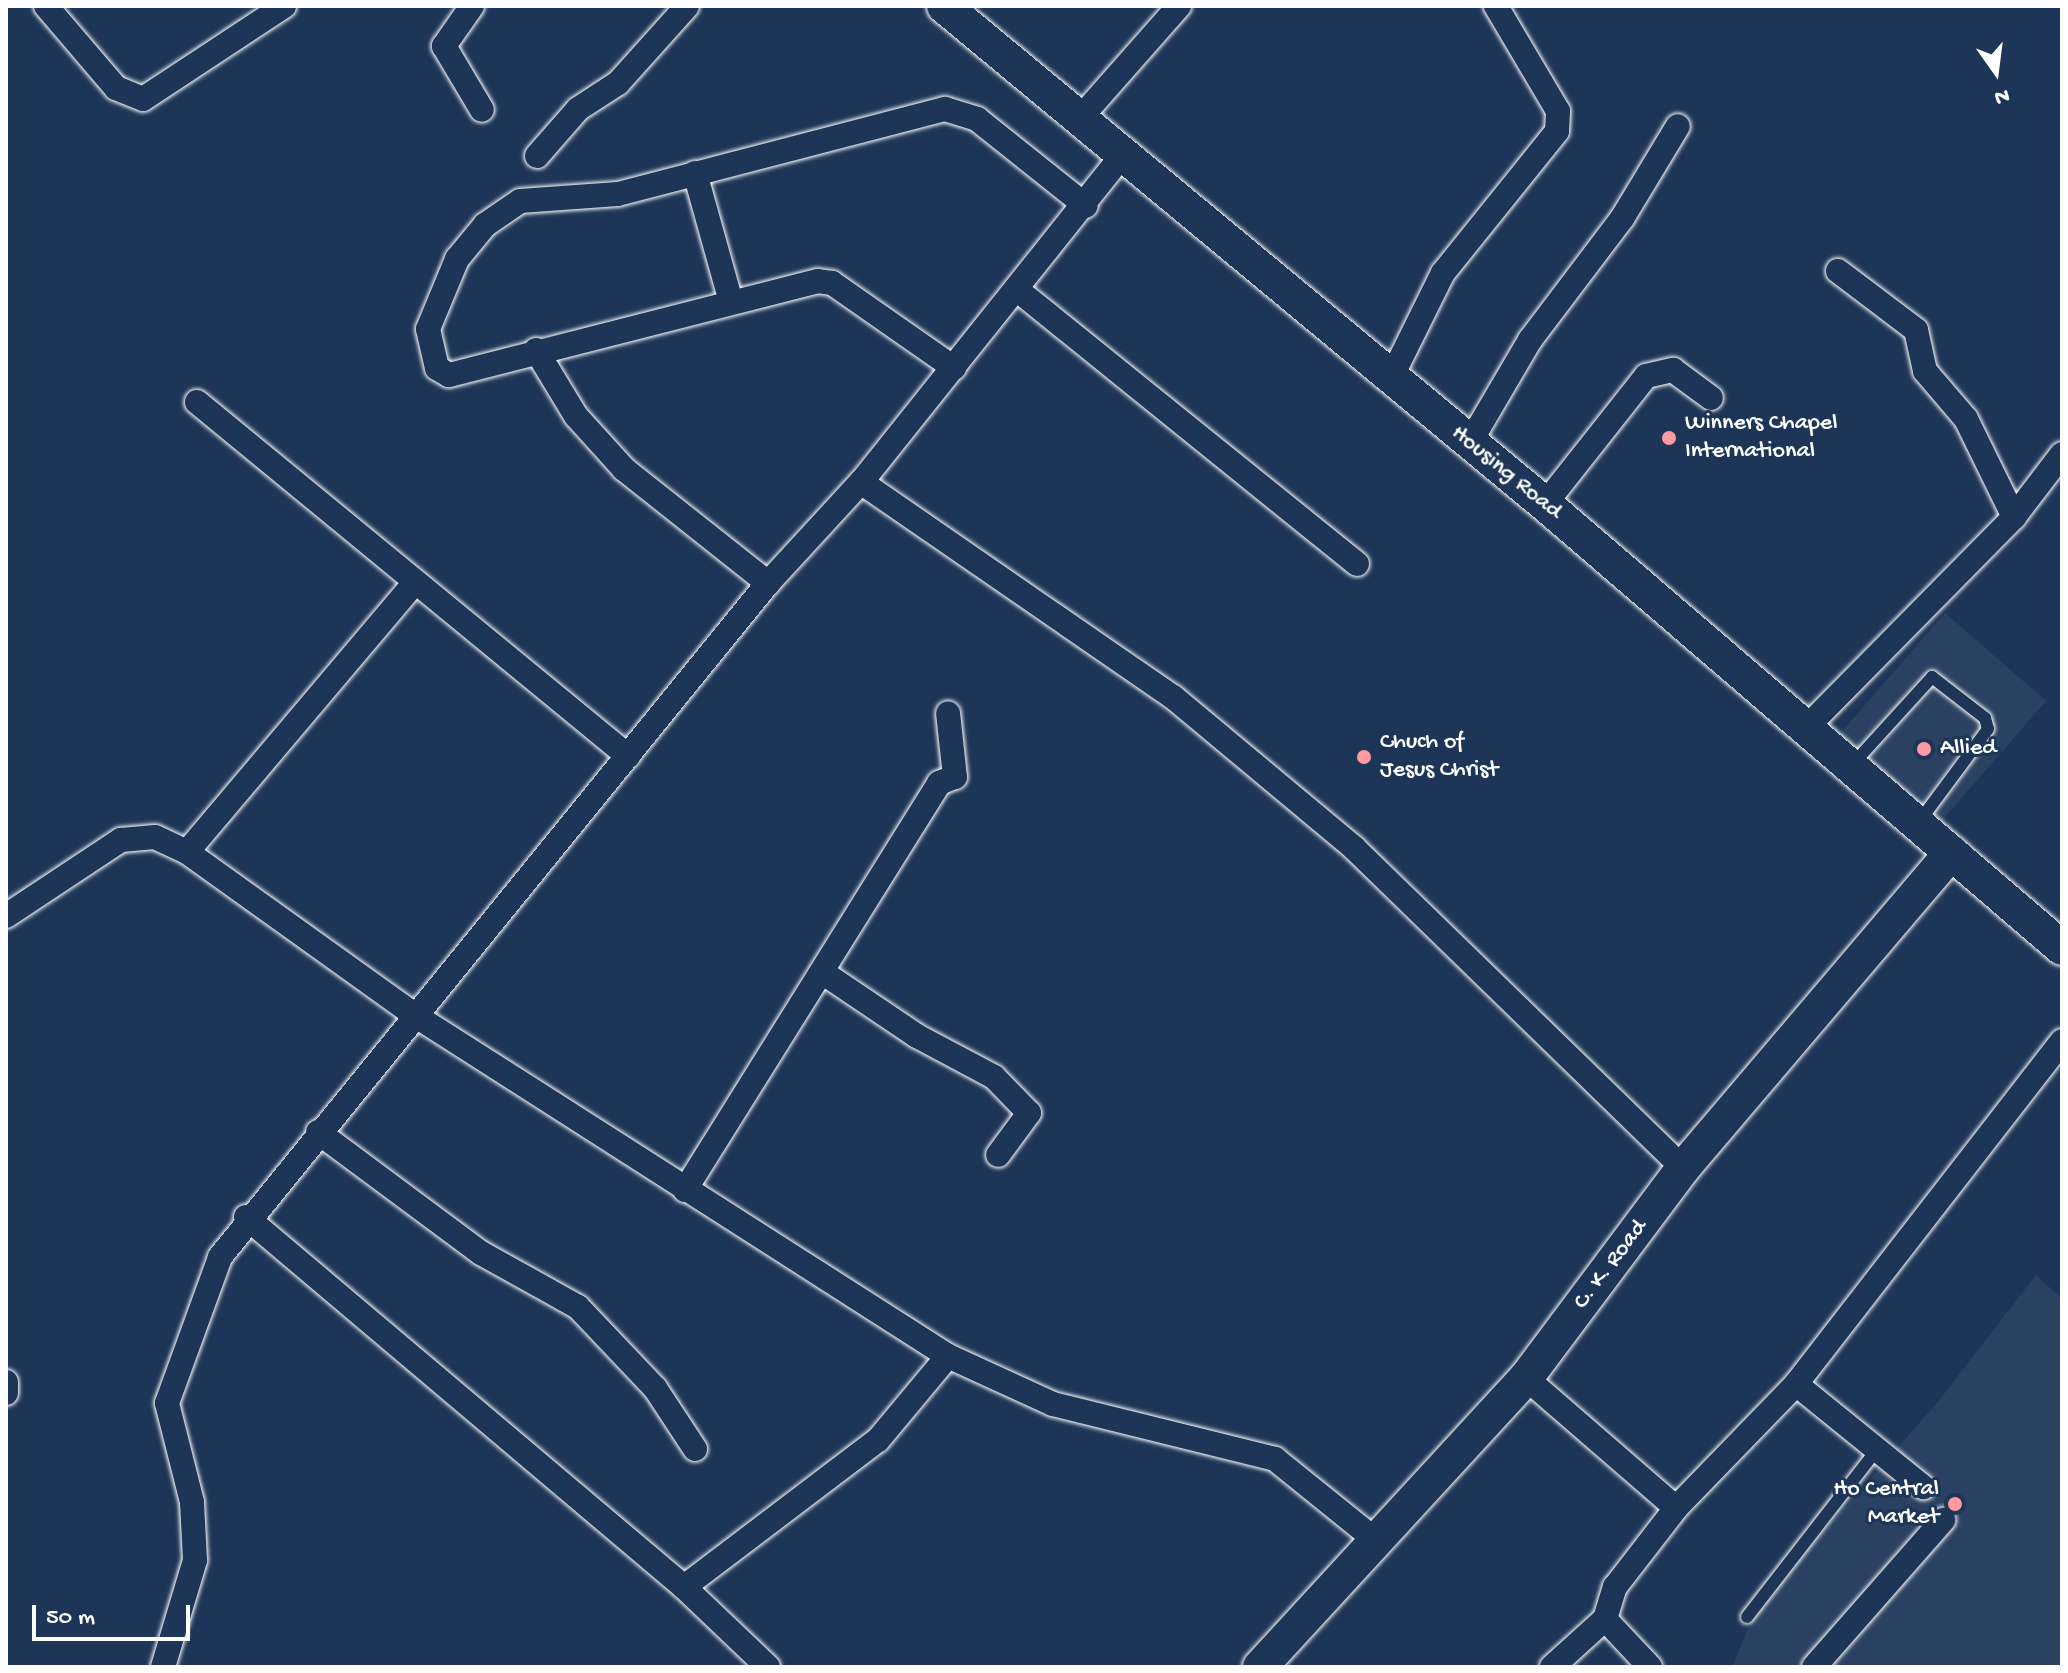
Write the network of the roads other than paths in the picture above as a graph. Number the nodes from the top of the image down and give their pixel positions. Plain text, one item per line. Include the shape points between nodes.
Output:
1 (46, 6) edge
2 (284, 6) edge
3 (472, 6) edge
4 (687, 6) edge
5 (944, 6) edge
6 (1179, 6) edge
7 (1496, 6) edge
8 (482, 110) dead end
9 (1082, 116) junction
10 (1678, 126) dead end
11 (1124, 153) junction
12 (537, 156) dead end
13 (695, 173) junction
14 (1086, 206) junction
15 (1838, 271) dead end
16 (1020, 292) junction
17 (730, 298) junction
18 (536, 350) junction
19 (954, 368) junction
20 (1391, 378) junction
21 (1711, 398) dead end
22 (197, 402) dead end
23 (1469, 444) junction
24 (2062, 454) edge
25 (861, 482) junction
26 (2052, 484) edge
27 (1545, 504) junction
28 (2014, 517) junction
29 (1357, 564) dead end
30 (768, 583) junction
31 (413, 585) junction
32 (948, 713) dead end
33 (1804, 730) junction
34 (628, 756) junction
35 (1850, 768) junction
36 (1917, 825) junction
37 (187, 852) junction
38 (1951, 853) junction
39 (6, 916) edge
40 (2062, 948) edge
41 (822, 972) junction
42 (416, 1016) junction
43 (2062, 1041) edge
44 (318, 1132) junction
45 (998, 1155) dead end
46 (1683, 1168) junction
47 (685, 1190) junction
48 (246, 1217) junction
49 (948, 1356) junction
50 (1526, 1378) junction
51 (6, 1382) edge
52 (1796, 1384) junction
53 (6, 1393) edge
54 (695, 1449) dead end
55 (1875, 1452) junction
56 (1923, 1487) dead end
57 (1676, 1508) junction
58 (1943, 1520) dead end
59 (1373, 1538) junction
60 (684, 1587) junction
61 (1747, 1617) dead end
62 (1605, 1619) junction
63 (163, 1667) edge
64 (768, 1667) edge
65 (1260, 1667) edge
66 (1552, 1667) edge
67 (1650, 1667) edge
68 (1814, 1667) edge

1 - 2 street via 116,88 143,99
3 - 8 street via 444,46
4 - 12 street via 618,83 578,109
5 - 9 street, Housing Road
6 - 9 street
7 - 20 street via 1558,111 1557,131 1443,273
9 - 11 street, Housing Road
10 - 23 street via 1623,217 1530,340
11 - 14 street
11 - 20 street, Housing Road
13 - 14 street via 954,108
13 - 17 street
13 - 18 street via 618,194 520,201 485,225 432,305 428,329 437,368 449,375
14 - 16 street
15 - 28 street via 1916,330 1925,371 1966,419
16 - 19 street
16 - 29 street
17 - 18 street
17 - 19 street via 798,281 832,283
18 - 30 street via 576,416 624,469
19 - 25 street
20 - 23 street, Housing Road
21 - 27 street via 1673,370 1646,376
22 - 31 street
23 - 27 street, Housing Road
24 - 26 street
25 - 30 street
25 - 46 street via 1173,697 1365,858
26 - 28 street
27 - 33 street, Housing Road
28 - 33 street
30 - 34 street
31 - 34 street
31 - 37 street
32 - 41 street via 955,777 939,783
33 - 35 street, Housing Road
34 - 42 street
35 - 36 street, Housing Road
35 - 36 lane via 1932,677 1985,718 1988,729
36 - 38 street, Housing Road
37 - 39 street via 155,837 121,840
37 - 42 street
38 - 40 street, Housing Road
38 - 46 street, C. K. Road
41 - 45 street via 917,1036 994,1077 1029,1113
41 - 47 street
42 - 44 street
42 - 47 street
43 - 52 street
44 - 48 street
44 - 54 street via 481,1253 585,1313 655,1388
46 - 50 street, C. K. Road
47 - 49 street
48 - 60 street
48 - 63 street via 205,1288 167,1403 192,1502 195,1560
49 - 59 street via 1053,1404 1275,1459
49 - 60 street via 878,1440
50 - 57 street
50 - 59 street, C. K. Road
51 - 53 street
52 - 55 street
52 - 57 street
55 - 56 street
55 - 61 lane
57 - 62 street via 1615,1587
58 - 68 street
59 - 65 street, C. K. Road
60 - 64 street
62 - 66 street
62 - 67 street

